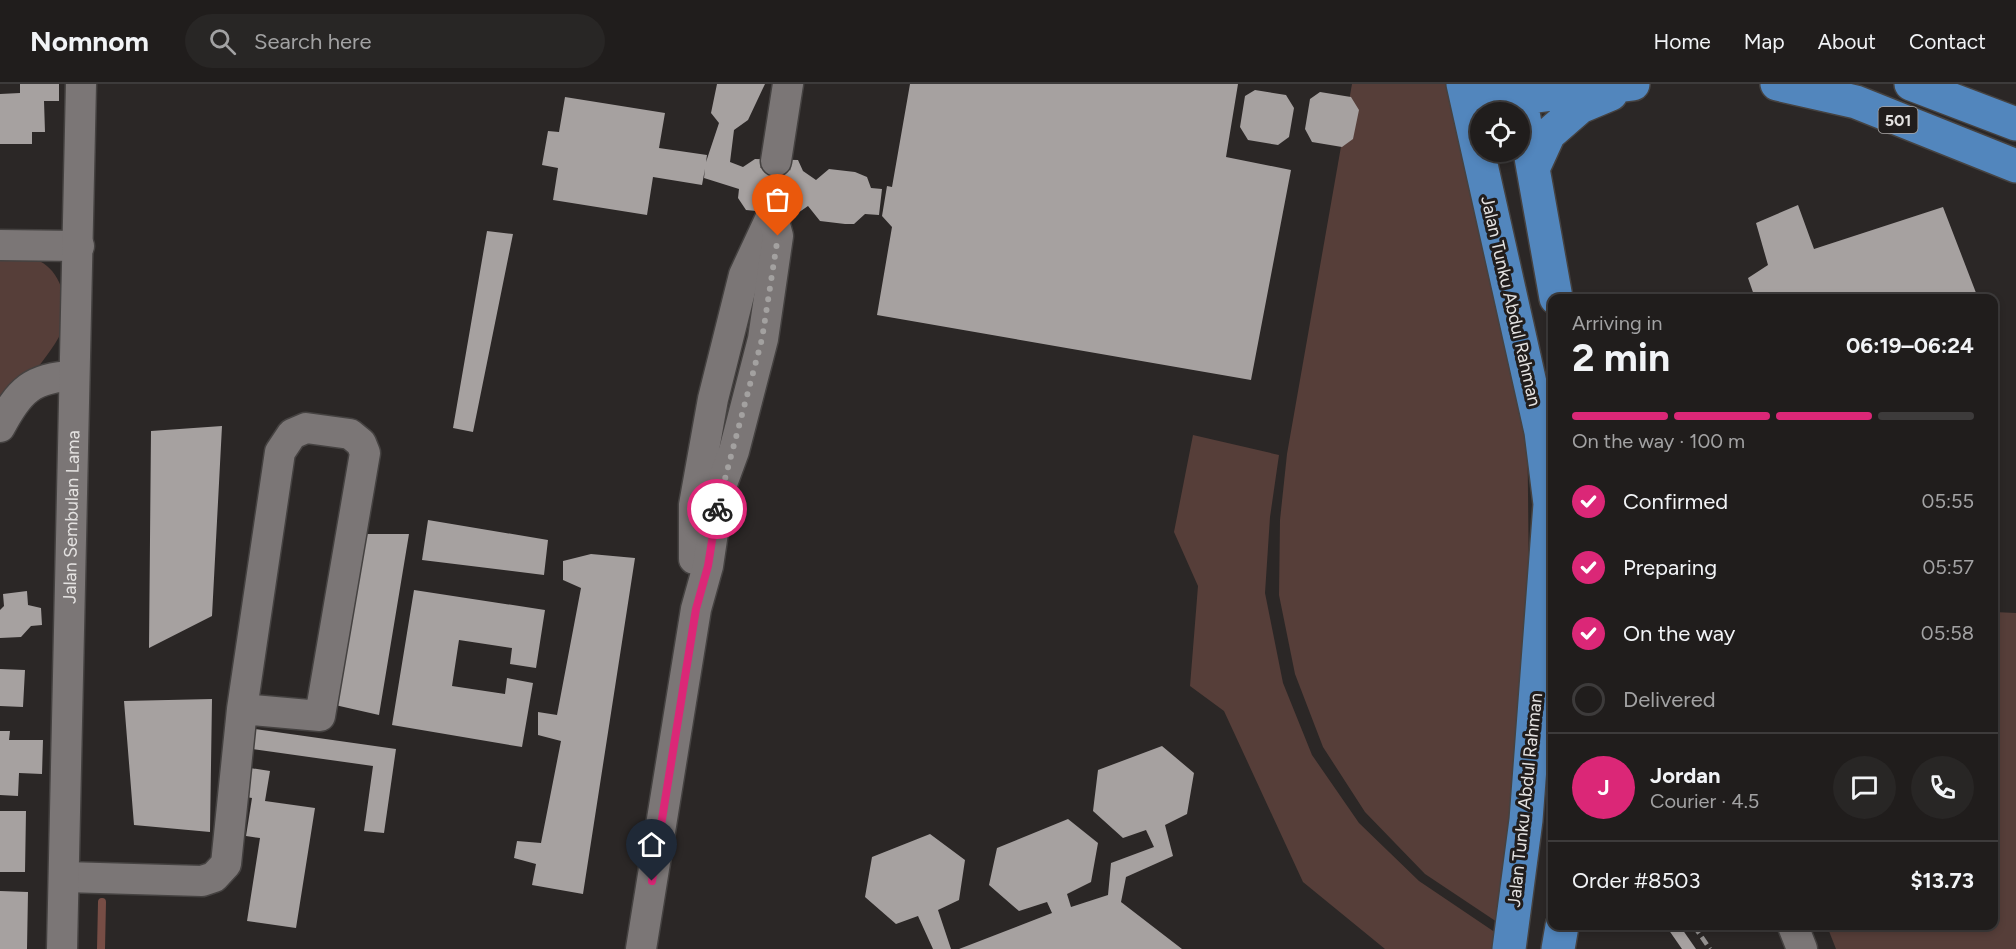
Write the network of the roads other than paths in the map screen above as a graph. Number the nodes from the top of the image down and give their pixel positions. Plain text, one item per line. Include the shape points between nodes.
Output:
1 (81, 84) edge
2 (788, 84) edge
3 (1463, 84) edge
4 (1489, 84) edge
5 (1634, 84) edge
6 (1777, 84) edge
7 (1911, 84) edge
8 (1519, 91) edge
9 (1483, 102) edge
10 (2016, 124) edge
11 (776, 161) tunnel mouth
12 (1490, 162) edge
13 (2016, 166) edge
14 (1533, 169) junction
15 (0, 244) edge
16 (79, 246) junction
17 (1507, 280) junction
18 (1555, 294) edge
19 (74, 376) junction
20 (0, 427) edge
21 (1548, 488) edge
22 (1548, 530) edge
23 (696, 609) junction
24 (242, 709) junction
25 (65, 877) junction
26 (1561, 930) edge
27 (1795, 930) edge
28 (62, 949) edge
29 (641, 949) edge
30 (1509, 949) edge
31 (1558, 949) edge
32 (1802, 949) edge

1 - 16 street, Jalan Sembulan Lama
2 - 11 street
3 - 17 main road, Jalan Tunku Abdul Rahman
4 - 8 main road via 1497,94
4 - 9 main road via 1483,93
5 - 8 main road
5 - 14 main road via 1580,107 1548,134
6 - 13 main road, 501 via 1856,102
7 - 10 main road, 501
8 - 14 main road
12 - 17 main road
14 - 18 main road
15 - 16 street
16 - 19 street, Jalan Sembulan Lama
17 - 21 main road, Jalan Tunku Abdul Rahman via 1541,432
19 - 20 street via 37,381 14,401
19 - 25 street, Jalan Sembulan Lama
22 - 30 main road, Jalan Tunku Abdul Rahman via 1526,820
23 - 23 street via 694,505 708,424 744,275 772,214 778,236 762,339 734,451 719,492 708,566
23 - 29 street
24 - 24 street via 280,452 292,434 306,428 350,434 361,443 364,453 320,716
24 - 25 street via 226,864 214,877 174,882
25 - 28 street, Jalan Sembulan Lama
26 - 31 main road
27 - 32 street

